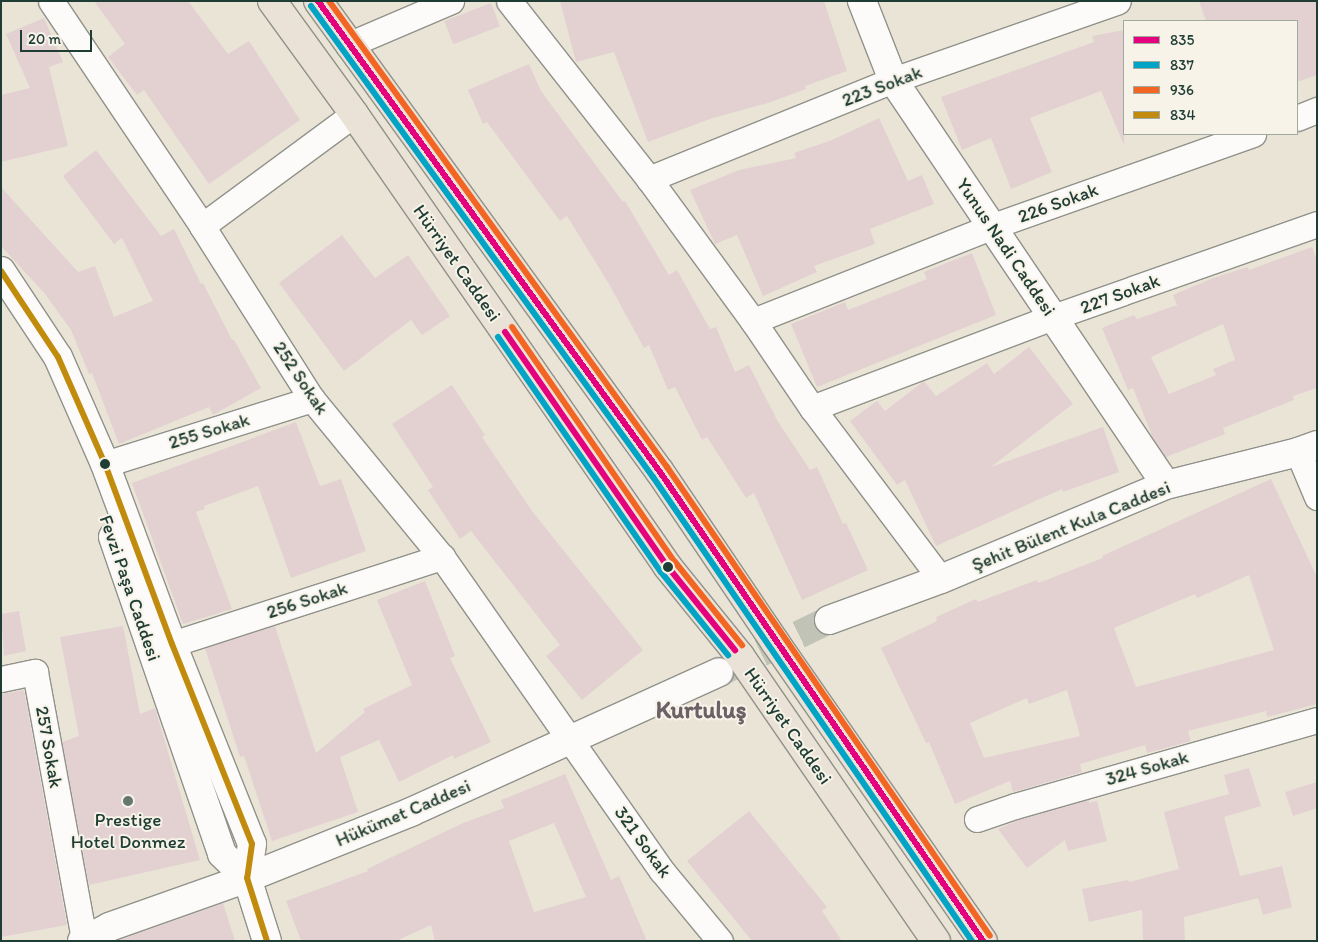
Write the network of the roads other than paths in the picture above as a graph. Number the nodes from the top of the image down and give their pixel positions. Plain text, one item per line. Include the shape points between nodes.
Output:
1 (50, 1) edge
2 (272, 1) edge
3 (318, 1) edge
4 (451, 1) edge
5 (509, 1) edge
6 (862, 1) edge
7 (1106, 3) edge
8 (348, 45) junction
9 (893, 80) junction
10 (1317, 110) edge
11 (354, 114) junction
12 (1298, 118) edge
13 (1250, 135) edge
14 (649, 179) junction
15 (1317, 224) edge
16 (202, 226) junction
17 (993, 226) junction
18 (1, 271) edge
19 (1, 302) edge
20 (1053, 318) junction
21 (753, 321) junction
22 (312, 399) junction
23 (812, 408) junction
24 (1308, 449) edge
25 (105, 464) junction
26 (1166, 485) junction
27 (1317, 497) edge
28 (442, 557) junction
29 (941, 579) junction
30 (829, 620) tunnel mouth
31 (172, 644) junction
32 (719, 672) tunnel mouth
33 (1, 679) edge
34 (1317, 720) edge
35 (571, 740) junction
36 (977, 818) dead end
37 (247, 878) junction
38 (111, 934) edge
39 (83, 940) edge
40 (267, 941) edge
41 (720, 941) edge
42 (936, 941) edge
43 (983, 941) edge

1 - 16 street, 252 Sokak
2 - 11 highway, Hürriyet Caddesi
3 - 8 highway, Hürriyet Caddesi
4 - 8 street
5 - 14 street
6 - 9 street, Yunus Nadi Caddesi
7 - 9 street, 223 Sokak
8 - 43 highway, Hürriyet Caddesi via 660,472
9 - 14 street, 223 Sokak
9 - 17 street, Yunus Nadi Caddesi
10 - 12 street
11 - 16 street
11 - 42 highway, Hürriyet Caddesi via 668,567 740,656
13 - 17 street, 226 Sokak
14 - 21 street
15 - 20 street, 227 Sokak
16 - 22 street, 252 Sokak
17 - 20 street, Yunus Nadi Caddesi
17 - 21 street, 226 Sokak
18 - 25 street, Fevzi Paşa Caddesi via 58,357
19 - 37 street, Fevzi Paşa Caddesi via 45,367 88,468 222,854
20 - 23 street, 227 Sokak
20 - 26 street, Yunus Nadi Caddesi
21 - 23 street
22 - 25 street, 255 Sokak
22 - 28 street, 252 Sokak
23 - 29 street
24 - 26 street, Şehit Bülent Kula Caddesi
24 - 27 street
25 - 31 street, Fevzi Paşa Caddesi
26 - 29 street, Şehit Bülent Kula Caddesi
28 - 31 street, 256 Sokak
28 - 35 street, 252 Sokak
29 - 30 street, Şehit Bülent Kula Caddesi
31 - 37 street, Fevzi Paşa Caddesi via 252,844
32 - 35 street, Hükümet Caddesi
33 - 39 street, 257 Sokak via 35,672
34 - 36 street, 324 Sokak
35 - 37 street, Hükümet Caddesi via 411,812
35 - 41 street, 321 Sokak via 662,871
37 - 38 street, Hükümet Caddesi
37 - 40 street, Fevzi Paşa Caddesi
38 - 39 street, Hükümet Caddesi

